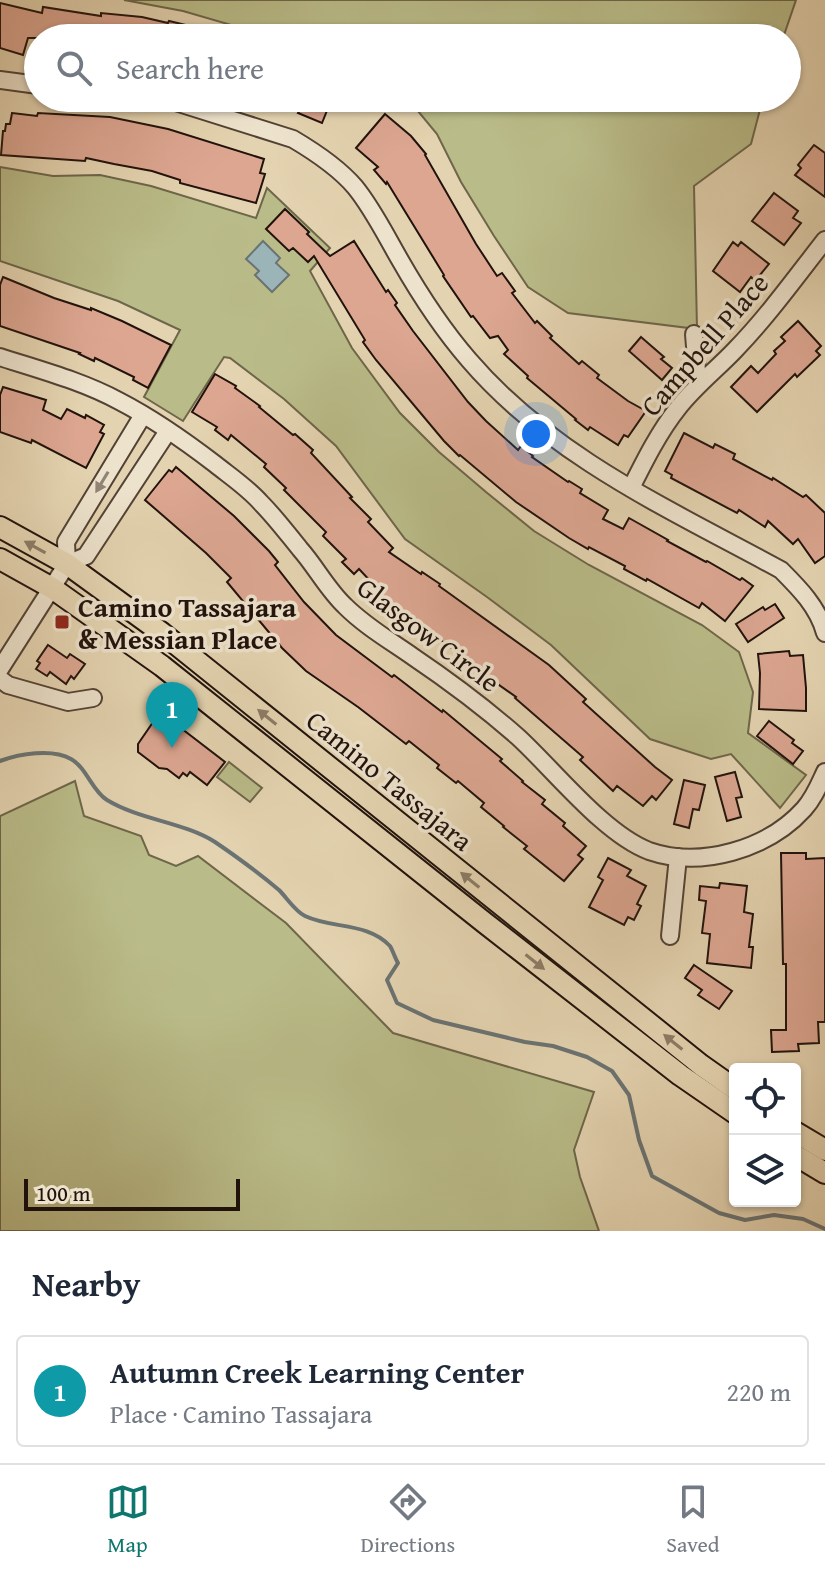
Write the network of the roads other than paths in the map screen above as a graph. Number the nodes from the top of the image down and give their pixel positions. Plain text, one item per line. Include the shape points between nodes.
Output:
1 (0, 80) edge
2 (24, 83) edge
3 (207, 112) edge
4 (825, 240) edge
5 (694, 334) dead end
6 (0, 357) edge
7 (698, 384) junction
8 (143, 415) junction
9 (168, 431) junction
10 (631, 488) junction
11 (0, 527) edge
12 (0, 559) edge
13 (67, 564) junction
14 (52, 588) junction
15 (825, 633) edge
16 (0, 669) edge
17 (0, 679) edge
18 (93, 698) dead end
19 (825, 772) edge
20 (819, 802) edge
21 (678, 857) junction
22 (670, 936) dead end
23 (729, 1085) edge
24 (729, 1109) edge
25 (800, 1135) edge
26 (825, 1150) edge
27 (801, 1159) edge
28 (825, 1173) edge

1 - 2 street
3 - 10 street via 293,139 330,163 354,185 415,286 469,360 530,421
4 - 7 street, Campbell Place via 760,322
5 - 7 street
6 - 8 street, Glasgow Circle via 71,380
7 - 10 street, Campbell Place via 656,439
8 - 9 street, Glasgow Circle
8 -> 13 street via 66,542
9 - 13 street via 86,556
9 - 21 street, Glasgow Circle via 259,500 362,622 470,696 603,821 649,851
10 - 15 street via 781,570 804,593
13 -> 11 main road, Camino Tassajara
12 - 14 main road, Camino Tassajara
13 - 14 street
23 -> 13 main road, Camino Tassajara via 162,633
14 - 16 street
14 -> 24 main road, Camino Tassajara via 162,666
17 - 18 street via 68,702
19 - 20 street, Glasgow Circle
20 - 21 street, Glasgow Circle via 758,843 719,854
21 - 22 street
25 - 26 main road
27 - 28 main road

